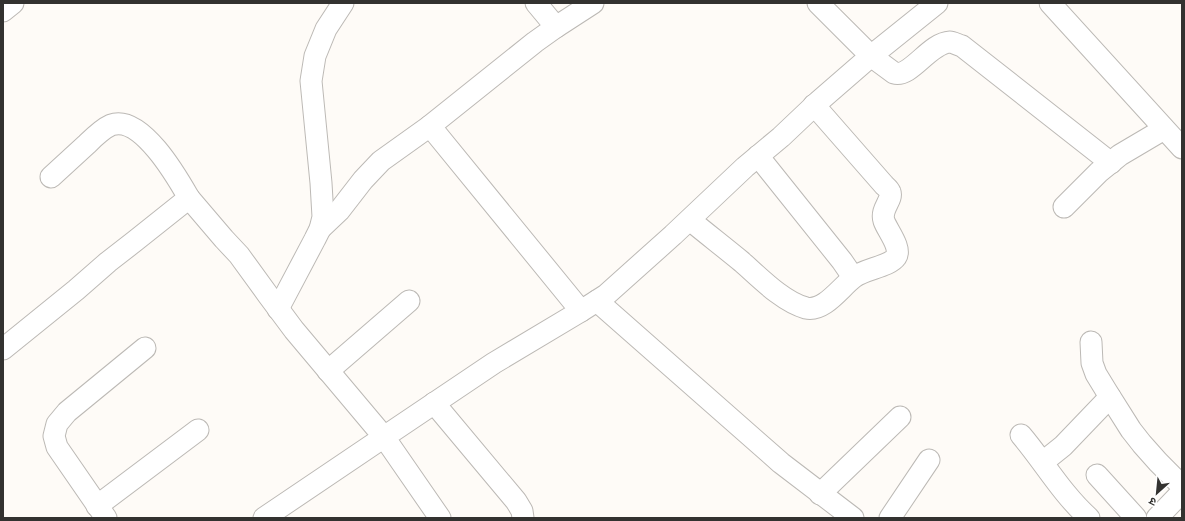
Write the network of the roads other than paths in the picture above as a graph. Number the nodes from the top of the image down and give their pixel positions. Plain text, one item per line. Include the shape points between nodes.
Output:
1 (13, 3) edge
2 (343, 3) edge
3 (536, 3) edge
4 (593, 3) edge
5 (818, 3) edge
6 (938, 3) edge
7 (1050, 3) edge
8 (3, 11) edge
9 (556, 27) junction
10 (871, 56) junction
11 (814, 105) junction
12 (430, 126) junction
13 (1164, 128) junction
14 (1182, 148) edge
15 (758, 156) junction
16 (1111, 163) junction
17 (51, 177) dead end
18 (189, 198) junction
19 (1064, 207) dead end
20 (690, 220) junction
21 (320, 228) junction
22 (853, 277) junction
23 (409, 301) dead end
24 (589, 306) junction
25 (278, 309) junction
26 (1092, 342) dead end
27 (145, 348) dead end
28 (3, 349) edge
29 (328, 371) junction
30 (1110, 397) junction
31 (434, 403) junction
32 (900, 417) dead end
33 (198, 430) dead end
34 (1021, 435) dead end
35 (384, 437) junction
36 (929, 460) dead end
37 (1043, 462) junction
38 (1097, 475) dead end
39 (1182, 486) edge
40 (1182, 492) edge
41 (820, 494) junction
42 (102, 512) edge
43 (264, 518) edge
44 (440, 518) edge
45 (522, 518) edge
46 (853, 518) edge
47 (890, 518) edge
48 (1088, 518) edge
49 (1136, 518) edge
50 (1157, 518) edge

1 - 8 street
2 - 21 street via 326,29 315,56 312,80 323,217
3 - 9 street
4 - 9 street
5 - 10 street
6 - 10 street
7 - 13 street
9 - 12 street
10 - 11 street
10 - 16 street via 898,74 905,72 940,45 950,42 962,46
11 - 15 street
11 - 22 street via 890,192 883,217 896,244 896,256 893,260
12 - 21 street via 382,161 363,180 339,211
12 - 24 street
13 - 14 street
13 - 16 street
15 - 20 street
15 - 22 street
16 - 19 street
17 - 18 street via 100,132 118,123 133,128 144,136 163,156
18 - 25 street via 239,255
18 - 28 street
20 - 22 street via 771,288 795,304 808,308 820,306
20 - 24 street via 612,290
21 - 25 street
23 - 29 street
24 - 31 street via 494,363
24 - 41 street
25 - 29 street
26 - 30 street via 1092,363
27 - 42 street via 67,412 57,424 54,436 57,446
29 - 35 street
30 - 37 street via 1063,446
30 - 39 street via 1142,444
31 - 35 street
31 - 45 street via 516,501 522,511
32 - 41 street
33 - 42 street
34 - 37 street
35 - 43 street
35 - 44 street
36 - 47 street
37 - 48 street via 1062,489
38 - 49 street
40 - 50 street
41 - 46 street

